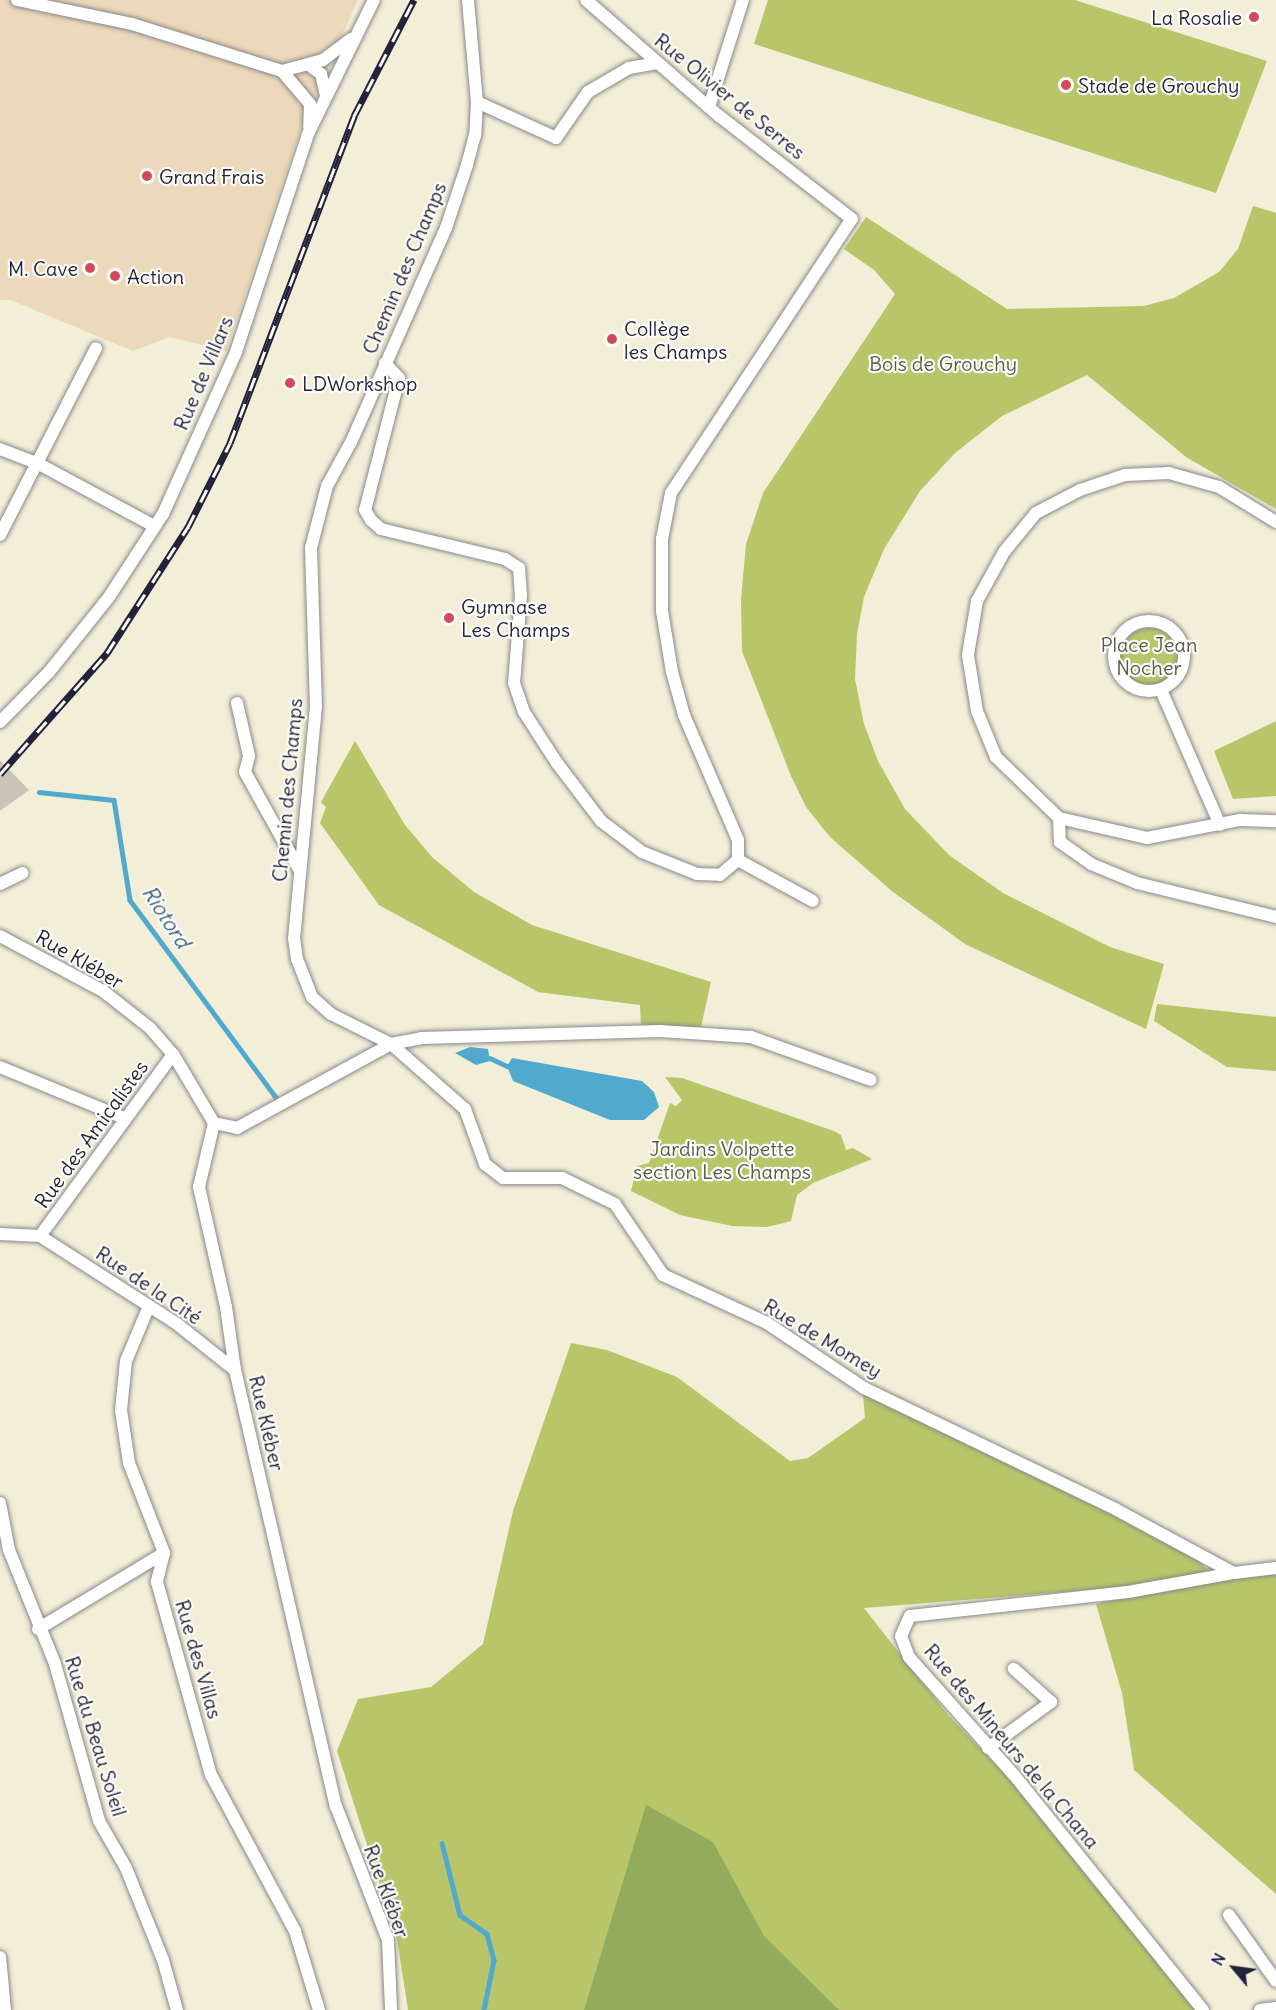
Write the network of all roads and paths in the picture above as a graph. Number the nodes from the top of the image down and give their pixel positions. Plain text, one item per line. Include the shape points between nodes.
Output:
1 (17, 0) edge
2 (375, 0) edge
3 (468, 0) edge
4 (586, 0) edge
5 (743, 0) edge
6 (352, 39) junction
7 (656, 63) junction
8 (309, 64) junction
9 (282, 71) junction
10 (326, 95) junction
11 (477, 102) junction
12 (709, 107) junction
13 (308, 134) junction
14 (96, 348) dead end
15 (385, 363) junction
16 (0, 449) edge
17 (39, 464) junction
18 (1276, 522) edge
19 (154, 526) junction
20 (0, 535) edge
21 (1161, 690) junction
22 (237, 703) dead end
23 (0, 722) edge
24 (1059, 818) junction
25 (1276, 821) edge
26 (1220, 825) junction
27 (738, 860) junction
28 (300, 869) junction
29 (23, 873) dead end
30 (0, 884) edge
31 (813, 901) dead end
32 (1276, 916) edge
33 (0, 936) edge
34 (391, 1044) junction
35 (173, 1054) junction
36 (0, 1067) edge
37 (872, 1080) dead end
38 (126, 1119) junction
39 (214, 1123) junction
40 (0, 1233) edge
41 (40, 1236) junction
42 (149, 1306) junction
43 (235, 1370) junction
44 (0, 1503) edge
45 (164, 1553) junction
46 (1276, 1568) edge
47 (1234, 1573) junction
48 (38, 1629) junction
49 (1014, 1669) dead end
50 (988, 1749) junction
51 (1229, 1915) dead end
52 (0, 1957) edge
53 (1276, 1981) edge
54 (1276, 2008) edge
55 (5, 2010) edge
56 (177, 2010) edge
57 (319, 2010) edge
58 (391, 2010) edge
59 (1203, 2010) edge
60 (1260, 2010) edge

1 - 9 street via 132,24
2 - 6 street, Rue de Villars
3 - 11 street, Chemin des Champs
4 - 7 street, Rue Olivier de Serres
5 - 12 street
6 - 8 street via 323,60
6 - 10 street, Rue de Villars
7 - 11 street via 629,68 588,92 556,138
7 - 12 street, Rue Olivier de Serres
8 - 9 street
8 - 10 street via 321,75
9 - 13 street via 310,104
10 - 13 street, Rue de Villars
11 - 15 street, Chemin des Champs via 475,135 455,202
12 - 27 street, Rue Olivier de Serres via 852,219 671,493 662,538 662,611 672,672 684,715 738,840
13 - 19 street, Rue de Villars via 236,352 163,514
14 - 17 street
15 - 27 street via 399,378 365,510 371,520 381,529 505,558 519,568 521,595 514,683 524,712 557,763 601,821 642,852 697,874 720,874
15 - 28 street, Chemin des Champs via 327,486 310,548 316,706 310,798
16 - 17 street
17 - 19 street
17 - 20 street
18 - 24 street via 1219,487 1169,472 1125,475 1080,490 1036,513 1004,552 977,601 968,655 977,711 996,757
19 - 23 street, Rue de Villars via 109,597 50,672
21 - 21 street via 1179,676 1184,665 1182,642 1166,625 1142,621 1131,626 1117,642 1116,669 1129,686 1139,691
21 - 26 street
22 - 28 street via 249,756 245,772
24 - 26 street via 1147,838
24 - 32 street via 1060,842 1091,864 1137,883
25 - 26 street
27 - 31 street
28 - 34 street, Chemin des Champs via 294,938 297,959 312,997 332,1014
29 - 30 street
33 - 35 street, Rue Kléber via 103,992 150,1028
34 - 37 street via 421,1038 660,1031 751,1037
34 - 39 street via 237,1128
34 - 47 street, Rue de Momey via 465,1108 485,1164 503,1178 562,1178 615,1204 663,1275 767,1323 864,1388 1114,1509
35 - 38 street, Rue des Amicalistes
35 - 39 street, Rue Kléber
36 - 38 street
38 - 41 street, Rue des Amicalistes
39 - 43 street, Rue Kléber via 199,1187 226,1307
40 - 41 street
41 - 42 street, Rue de la Cité
42 - 43 street, Rue de la Cité
42 - 45 street via 126,1361 121,1410 129,1463
43 - 58 street, Rue Kléber via 336,1806 388,1940
44 - 48 street, Rue du Beau Soleil via 9,1550
45 - 48 street
45 - 57 street, Rue des Villas via 157,1581 211,1775 295,1931
46 - 47 street
47 - 50 street, Rue des Mineurs de la Chana via 1128,1592 910,1616 901,1636 909,1657
48 - 56 street, Rue du Beau Soleil via 55,1664 99,1821 126,1868 163,1960
49 - 50 street via 1051,1702
50 - 59 street, Rue des Mineurs de la Chana via 1014,1775
51 - 53 street
52 - 55 street
54 - 60 street

